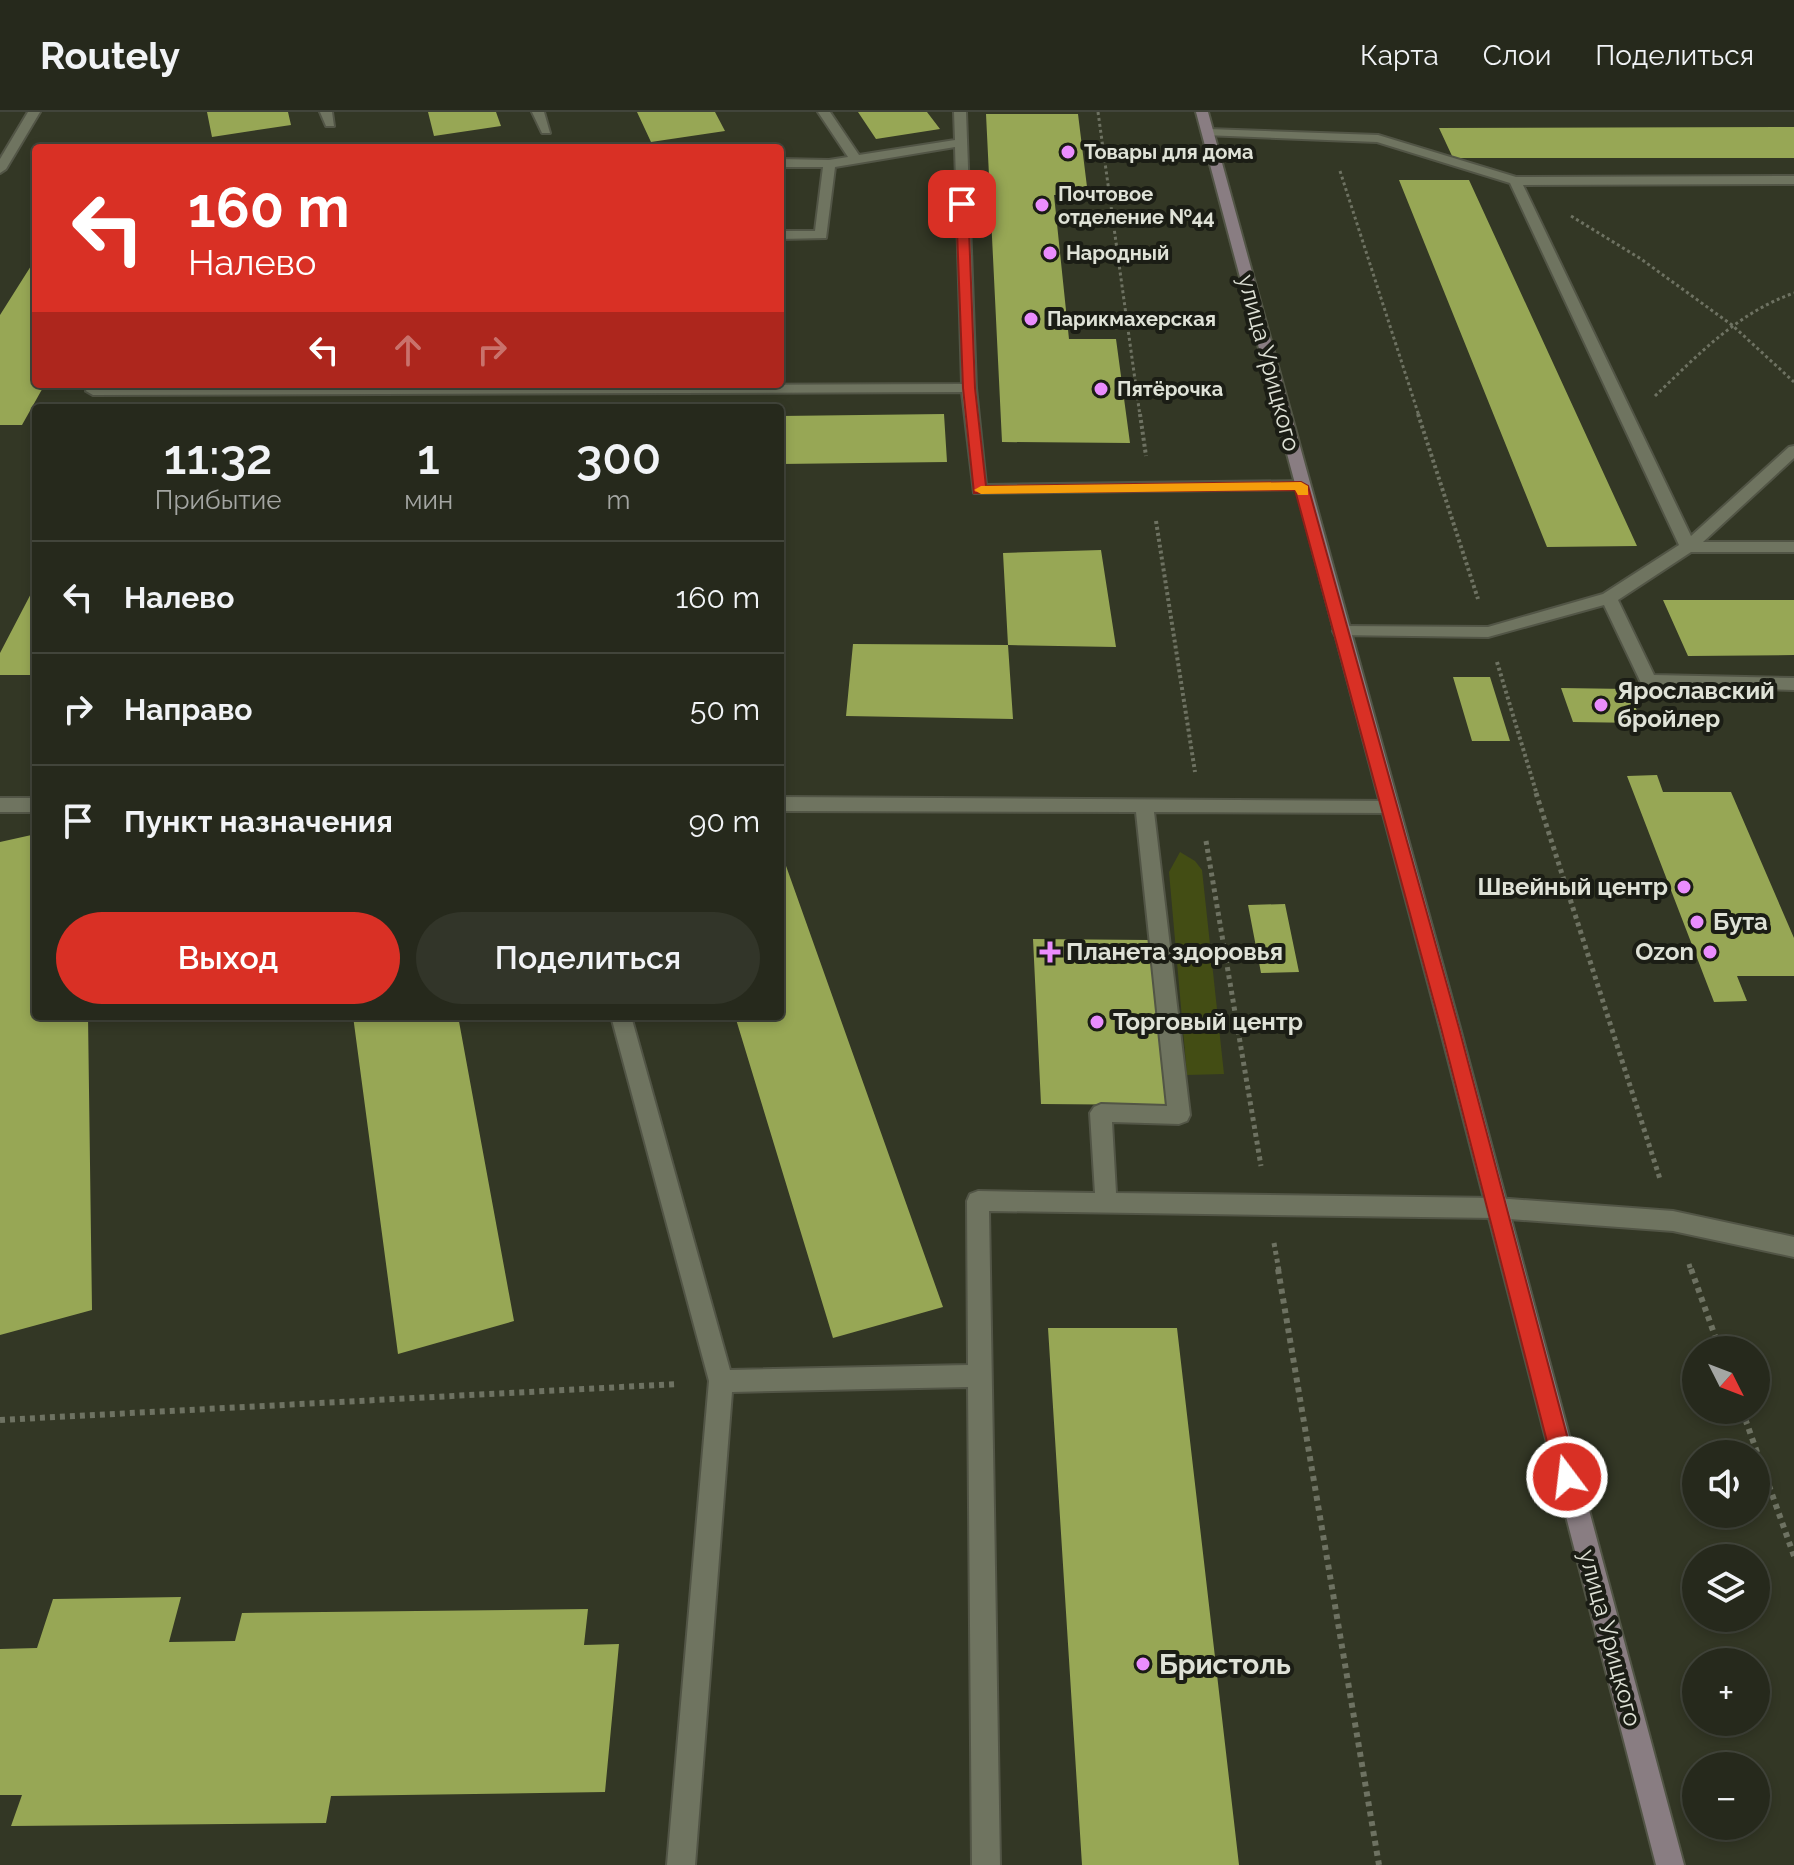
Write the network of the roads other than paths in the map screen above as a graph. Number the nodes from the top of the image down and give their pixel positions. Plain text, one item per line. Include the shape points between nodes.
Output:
1 (34, 112) edge
2 (538, 112) edge
3 (824, 112) edge
4 (960, 112) edge
5 (1202, 112) edge
6 (546, 131) dead end
7 (1208, 133) junction
8 (960, 143) junction
9 (856, 159) junction
10 (784, 163) edge
11 (829, 164) junction
12 (0, 169) edge
13 (1794, 180) edge
14 (1515, 181) junction
15 (784, 235) edge
16 (94, 388) edge
17 (969, 388) junction
18 (1794, 450) edge
19 (1301, 486) junction
20 (1688, 547) junction
21 (1794, 547) edge
22 (1609, 598) junction
23 (1341, 631) junction
24 (1794, 684) edge
25 (784, 804) edge
26 (1144, 804) junction
27 (0, 805) edge
28 (32, 805) edge
29 (1389, 806) junction
30 (622, 1020) edge
31 (1106, 1202) junction
32 (1496, 1208) junction
33 (1794, 1247) edge
34 (981, 1376) junction
35 (721, 1381) junction
36 (681, 1865) edge
37 (986, 1865) edge
38 (1670, 1865) edge

1 - 12 lane
2 - 6 lane
3 - 9 lane
4 - 8 lane
5 - 7 street, улица Урицкого
7 - 14 lane via 1378,139
7 - 19 street, улица Урицкого
8 - 9 lane
8 - 17 lane
9 - 11 lane
10 - 11 lane
11 - 15 lane via 821,235
13 - 14 lane
14 - 20 lane
16 - 17 lane
17 - 19 lane via 979,490
18 - 20 lane
19 - 23 street, улица Урицкого
20 - 21 lane
20 - 22 lane
22 - 23 lane via 1488,632
22 - 24 lane via 1648,681
23 - 29 street, улица Урицкого
25 - 26 lane
26 - 29 lane
26 - 31 lane via 1179,1115 1101,1113
27 - 28 lane
29 - 32 street, улица Урицкого
30 - 35 lane
31 - 32 lane
31 - 34 lane via 978,1201
32 - 33 lane via 1673,1221
32 - 38 street, улица Урицкого
34 - 35 lane
34 - 37 lane
35 - 36 lane

